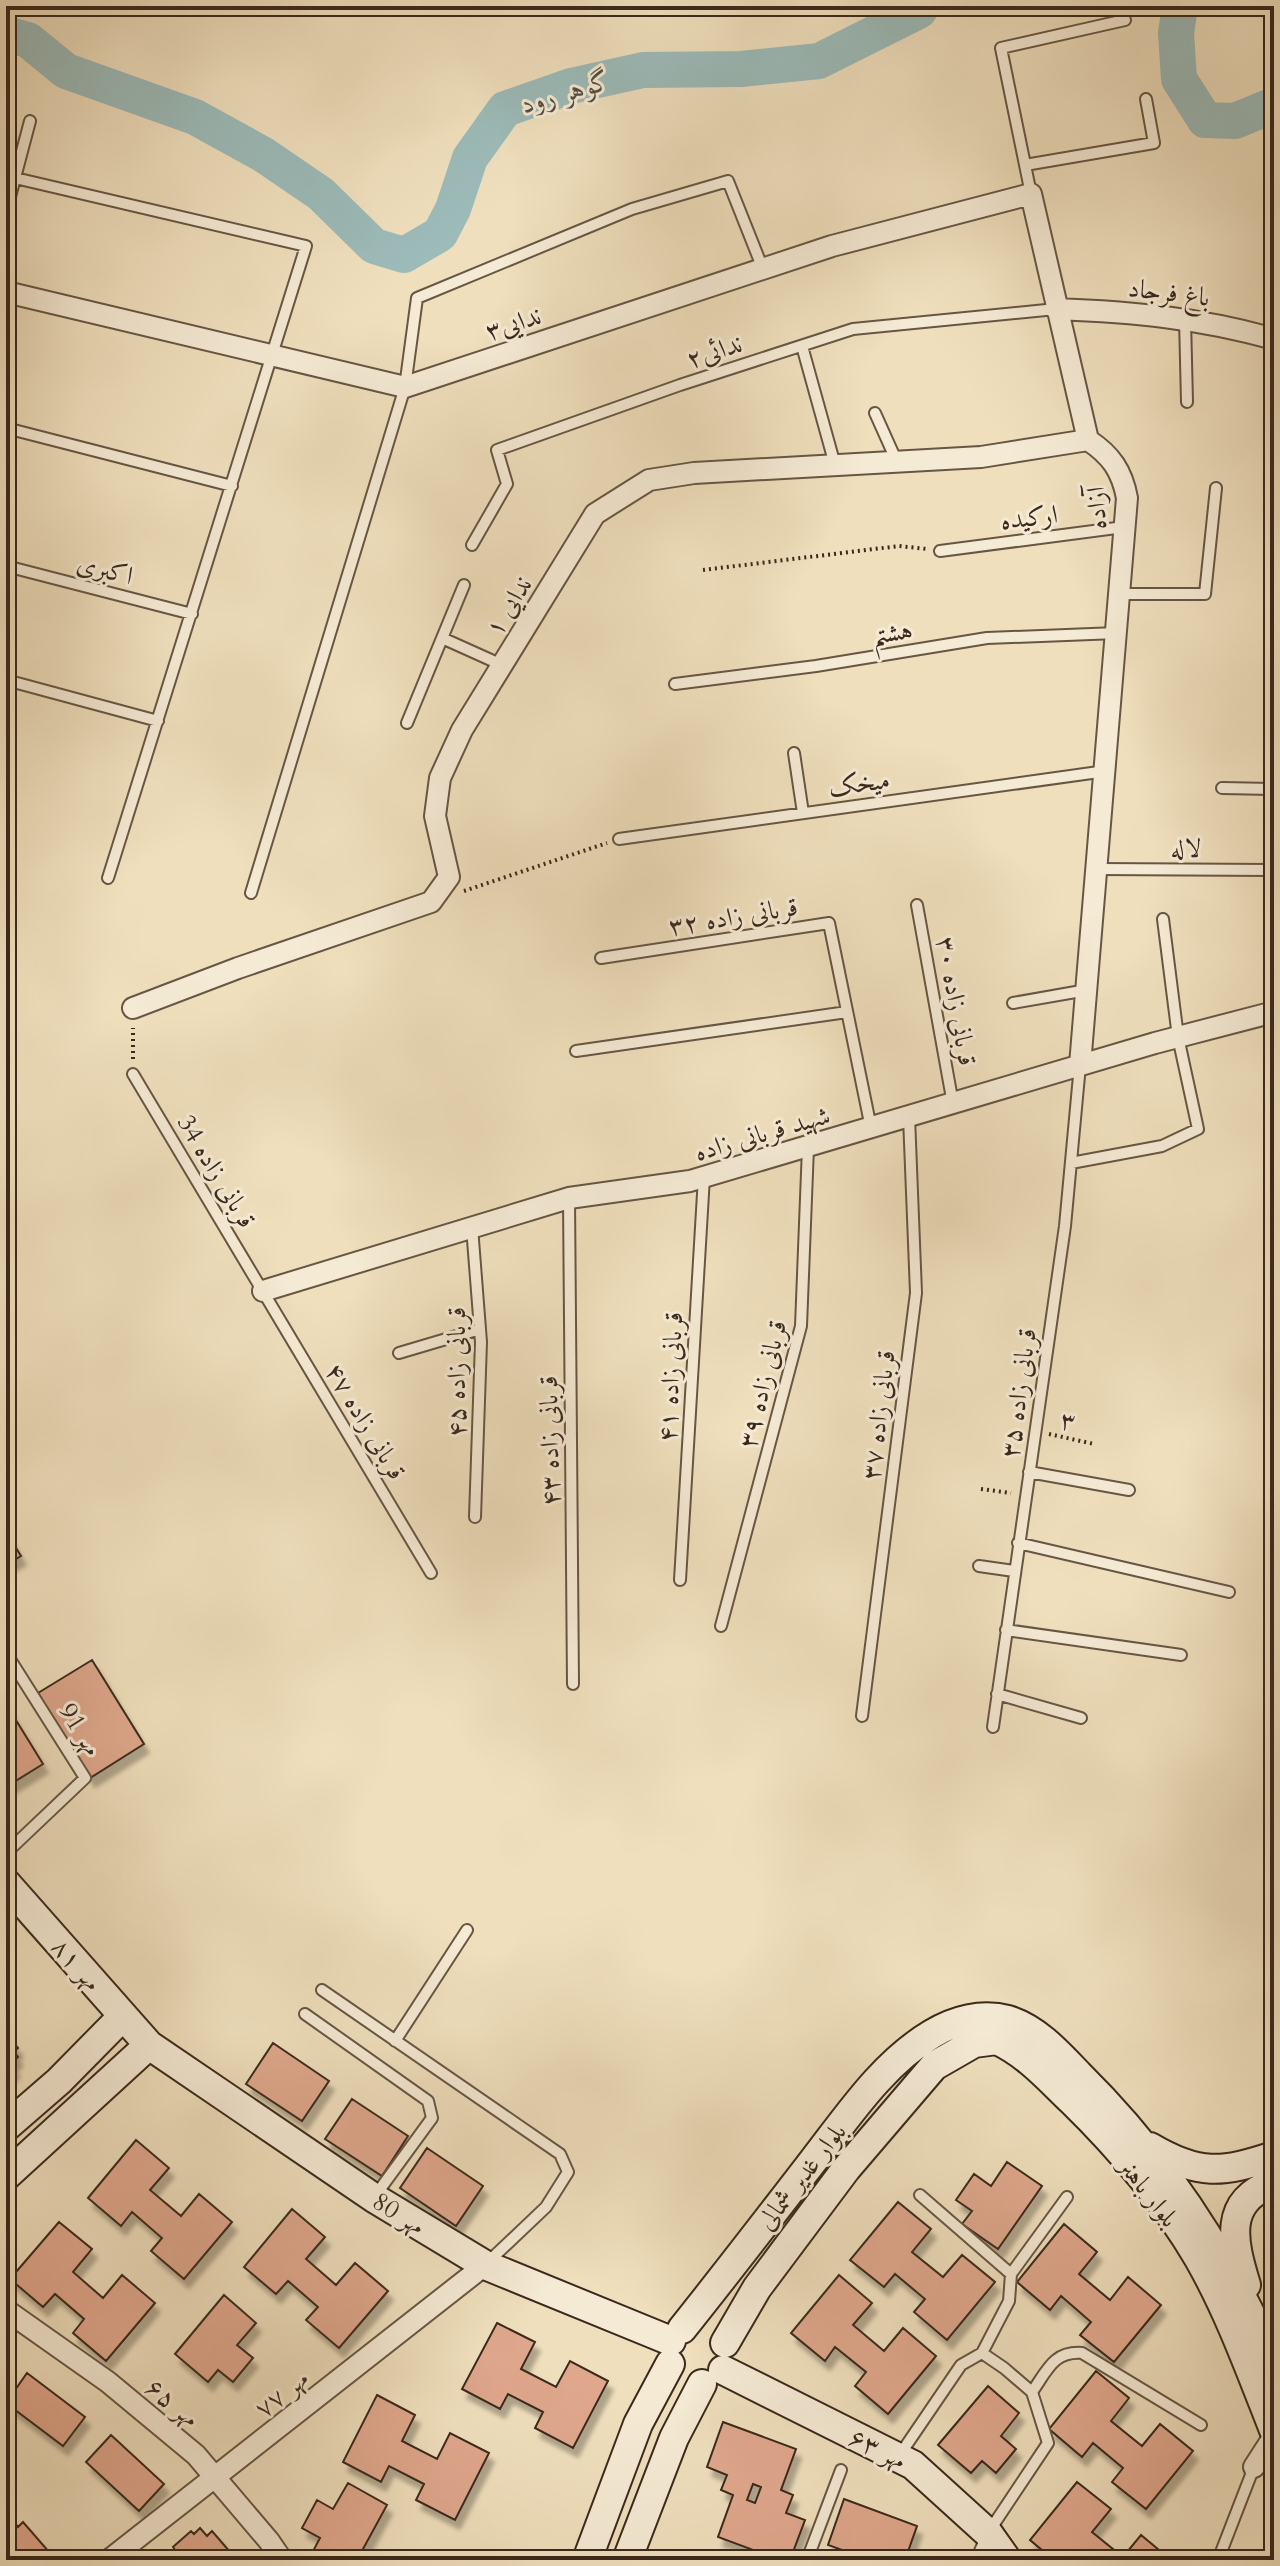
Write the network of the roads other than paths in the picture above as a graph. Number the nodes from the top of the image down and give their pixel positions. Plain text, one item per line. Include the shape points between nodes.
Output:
1 (1125, 20) dead end
2 (1146, 99) dead end
3 (30, 121) dead end
4 (1025, 165) junction
5 (15, 178) junction
6 (1031, 194) junction
7 (6, 212) edge
8 (763, 269) junction
9 (6, 292) edge
10 (1056, 309) junction
11 (1185, 319) junction
12 (1274, 339) edge
13 (802, 346) junction
14 (274, 355) junction
15 (405, 387) junction
16 (1187, 402) dead end
17 (875, 413) dead end
18 (6, 428) edge
19 (1088, 440) junction
20 (897, 462) junction
21 (835, 465) junction
22 (232, 486) junction
23 (1216, 488) dead end
24 (1124, 527) junction
25 (472, 545) dead end
26 (940, 551) road end
27 (6, 566) edge
28 (464, 585) dead end
29 (1119, 594) junction
30 (192, 614) junction
31 (1117, 633) junction
32 (442, 638) junction
33 (502, 665) junction
34 (6, 680) edge
35 (675, 684) dead end
36 (158, 721) junction
37 (407, 723) dead end
38 (794, 753) dead end
39 (1106, 771) junction
40 (1222, 788) dead end
41 (1274, 789) edge
42 (803, 813) junction
43 (619, 839) road end
44 (1097, 869) junction
45 (1274, 870) edge
46 (108, 878) dead end
47 (251, 893) dead end
48 (917, 905) dead end
49 (1163, 919) dead end
50 (601, 958) dead end
51 (1087, 990) junction
52 (1013, 1003) dead end
53 (133, 1008) road end
54 (847, 1012) junction
55 (1274, 1012) edge
56 (1178, 1037) junction
57 (576, 1051) dead end
58 (1080, 1065) junction
59 (133, 1074) road end
60 (953, 1104) junction
61 (909, 1117) junction
62 (871, 1128) junction
63 (808, 1147) junction
64 (1071, 1163) junction
65 (704, 1177) junction
66 (569, 1198) junction
67 (472, 1227) junction
68 (263, 1291) junction
69 (480, 1329) junction
70 (399, 1353) dead end
71 (1029, 1472) junction
72 (1129, 1490) dead end
73 (475, 1517) dead end
74 (1018, 1543) junction
75 (979, 1566) dead end
76 (1014, 1571) junction
77 (431, 1573) dead end
78 (680, 1580) dead end
79 (1229, 1592) dead end
80 (721, 1626) dead end
81 (1006, 1630) junction
82 (6, 1653) edge
83 (1181, 1655) dead end
84 (573, 1684) dead end
85 (997, 1694) junction
86 (862, 1716) dead end
87 (1081, 1718) dead end
88 (993, 1727) dead end
89 (6, 1853) edge
90 (6, 1883) edge
91 (467, 1930) dead end
92 (322, 1990) dead end
93 (305, 2014) dead end
94 (123, 2016) junction
95 (932, 2034) joint
96 (395, 2041) junction
97 (149, 2045) junction
98 (947, 2058) joint
99 (6, 2127) edge
100 (1140, 2141) junction
101 (1274, 2156) edge
102 (6, 2176) edge
103 (1274, 2183) edge
104 (920, 2195) dead end
105 (1067, 2197) dead end
106 (374, 2198) junction
107 (485, 2265) junction
108 (1011, 2274) junction
109 (6, 2310) edge
110 (1262, 2338) junction
111 (674, 2345) junction
112 (982, 2353) junction
113 (717, 2366) junction
114 (1274, 2366) edge
115 (1032, 2392) junction
116 (1201, 2425) dead end
117 (1274, 2430) edge
118 (1274, 2436) edge
119 (899, 2457) junction
120 (1254, 2467) joint
121 (841, 2470) dead end
122 (216, 2478) junction
123 (988, 2533) junction
124 (109, 2560) edge
125 (282, 2560) edge
126 (587, 2560) edge
127 (627, 2560) edge
128 (807, 2560) edge
129 (976, 2560) edge
130 (1007, 2560) edge
131 (1218, 2560) edge

1 - 4 lane via 1001,48
2 - 4 lane via 1154,143
3 - 5 lane
4 - 6 lane
5 - 7 lane
5 - 14 lane via 306,246
6 - 8 street, ندایی۳
6 - 10 street
8 - 15 street, ندایی۳
8 - 15 lane via 728,181 632,209 417,298
9 - 14 street
10 - 11 street, باغ فرجاد
10 - 13 lane, ندائی۲ via 853,329
10 - 19 street
11 - 12 street, باغ فرجاد
11 - 16 lane
13 - 21 lane
13 - 25 lane, ندائی۲ via 497,450 507,484
14 - 15 street
14 - 22 lane
15 - 47 lane
17 - 20 lane
18 - 22 lane
19 - 20 street, ندایی ۱ via 981,457
19 - 24 street, آزاده via 1104,450 1124,481
20 - 21 street, ندایی ۱
21 - 33 street, ندایی ۱ via 649,480 595,514
22 - 30 lane
23 - 29 lane via 1205,594
24 - 26 lane, ارکیده
24 - 29 street, آزاده
27 - 30 lane, اکبری
28 - 32 lane
29 - 31 street, آزاده
30 - 36 lane
31 - 35 lane, هشتم via 987,638
31 - 39 street, آزاده
32 - 33 lane
32 - 37 lane
33 - 53 street, ندایی ۱ via 440,778 435,816 449,877 431,902
34 - 36 lane
36 - 46 lane
38 - 42 lane
39 - 42 lane, میخک
39 - 44 street, آزاده
40 - 41 lane
42 - 43 lane, میخک
44 - 45 lane, لاله
44 - 51 street, آزاده
48 - 60 lane, قربانی زاده ۳۰
49 - 56 lane
50 - 54 lane, قربانی زاده ۳۲ via 829,923
51 - 52 lane
51 - 58 street, آزاده
54 - 57 lane
54 - 62 lane, قربانی زاده ۳۲
55 - 56 street, شهید قربانی زاده
56 - 58 street, شهید قربانی زاده
56 - 64 lane via 1198,1129 1162,1146
58 - 60 street, شهید قربانی زاده
58 - 64 lane, قربانی زاده ۳۵
59 - 68 lane, قربانی زاده 34
60 - 61 street, شهید قربانی زاده
61 - 62 street, شهید قربانی زاده
61 - 86 lane, قربانی زاده ۳۷ via 916,1293
62 - 63 street, شهید قربانی زاده
63 - 65 street, شهید قربانی زاده
63 - 80 lane, قربانی زاده ۳۹ via 801,1326
64 - 71 lane, قربانی زاده ۳۵
65 - 66 street, شهید قربانی زاده
65 - 78 lane, قربانی زاده ۴۱
66 - 67 street, شهید قربانی زاده
66 - 84 lane, قربانی زاده ۴۳
67 - 68 street, شهید قربانی زاده
67 - 69 lane, قربانی زاده ۴۵
68 - 77 lane, قربانی زاده ۴۷
69 - 70 lane
69 - 73 lane, قربانی زاده ۴۵
71 - 72 lane
71 - 74 lane, قربانی زاده ۳۵
74 - 76 lane, قربانی زاده ۳۵
74 - 79 lane
75 - 76 lane
76 - 81 lane, قربانی زاده ۳۵
81 - 83 lane
81 - 85 lane, قربانی زاده ۳۵
82 - 89 lane, مهر 91 via 85,1778
85 - 87 lane
85 - 88 lane, قربانی زاده ۳۵
90 - 94 main road, مهر ۸۱
91 - 96 lane
92 - 96 lane
93 - 106 lane via 428,2101 432,2118
94 - 97 main road, مهر ۸۱
94 - 99 main road
95 - 100 main road, بلوار باهنر via 983,2017 1008,2020 1028,2030 1103,2098
95 - 111 main road, بلوار غدیر شمالی via 869,2088
96 - 107 lane via 560,2154 568,2172 546,2207
97 - 102 main road
97 - 106 main road, مهر 80
98 - 113 main road, بلوار غدیر شمالی via 934,2066 846,2169 757,2288
98 - 117 main road, بلوار باهنر via 974,2043 997,2040 1013,2047 1117,2150 1197,2257
100 - 101 main road via 1202,2169 1238,2168
100 - 110 main road, بلوار باهنر via 1192,2212
103 - 110 main road via 1251,2194 1235,2221 1238,2260
104 - 108 lane
105 - 108 lane
106 - 107 main road, مهر 80
107 - 111 main road, مهر 80
107 - 122 street, مهر ۷۷
108 - 112 lane via 1009,2301
109 - 122 street, مهر ۶۵ via 108,2382
110 - 114 main road, بلوار باهنر
111 - 113 main road via 683,2380
111 - 113 main road via 695,2325 707,2327 718,2333
111 - 126 main road, بلوار غدیر شمالی
112 - 115 lane
112 - 119 lane via 961,2365
113 - 119 main road, مهر ۶۳
113 - 127 main road, بلوار غدیر شمالی via 674,2438
115 - 116 lane via 1056,2357 1082,2353
115 - 123 lane via 1048,2443
118 - 120 street
119 - 123 main road, مهر ۶۳
120 - 131 lane
121 - 128 lane
122 - 124 street, مهر ۷۷
122 - 125 street, مهر ۶۵
123 - 129 lane
123 - 130 main road, مهر ۶۳

